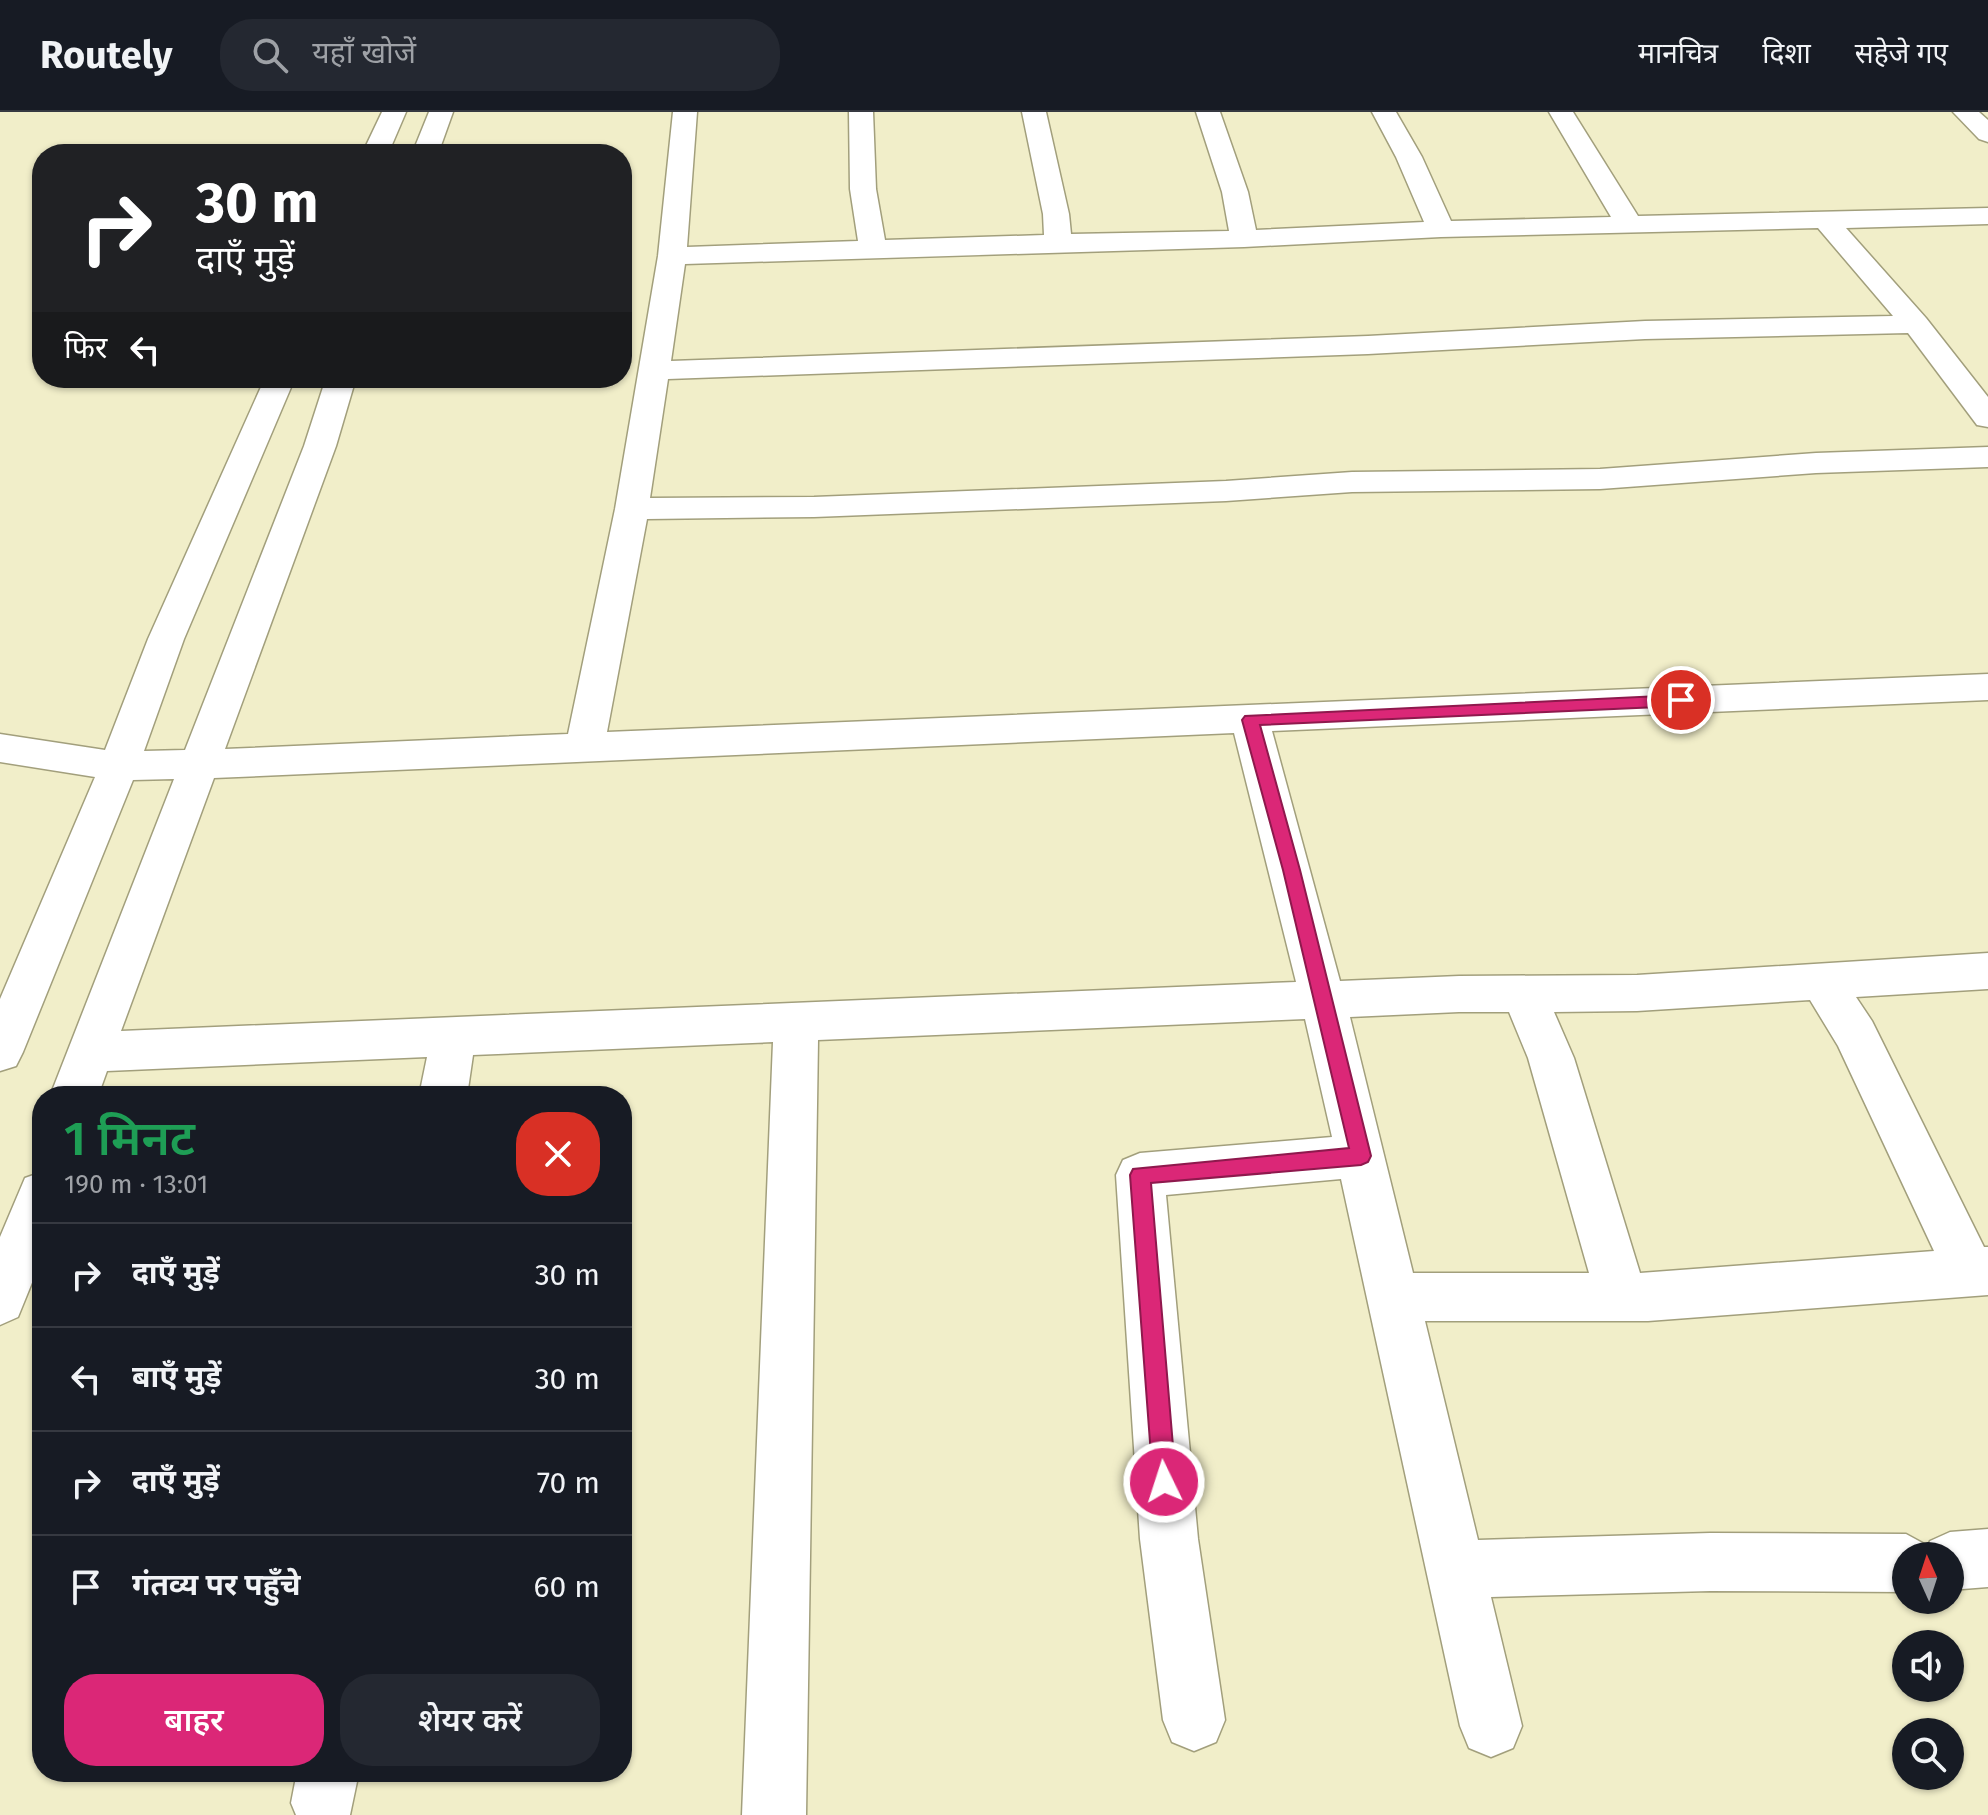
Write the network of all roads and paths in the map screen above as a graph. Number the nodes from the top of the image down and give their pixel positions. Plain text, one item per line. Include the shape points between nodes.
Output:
1 (394, 112) edge
2 (441, 112) edge
3 (685, 112) edge
4 (861, 112) edge
5 (1034, 112) edge
6 (1208, 112) edge
7 (1384, 112) edge
8 (1561, 112) edge
9 (1965, 112) edge
10 (1988, 134) edge
11 (380, 144) edge
12 (429, 144) edge
13 (1988, 216) edge
14 (1825, 220) junction
15 (1630, 226) junction
16 (1441, 229) junction
17 (1244, 239) junction
18 (1058, 243) junction
19 (873, 248) junction
20 (672, 256) junction
21 (1916, 324) junction
22 (652, 371) junction
23 (276, 388) edge
24 (338, 388) edge
25 (1988, 418) edge
26 (1988, 457) edge
27 (632, 509) junction
28 (1988, 687) edge
29 (1250, 720) junction
30 (585, 745) junction
31 (0, 748) edge
32 (199, 764) junction
33 (119, 766) junction
34 (1988, 971) edge
35 (1823, 983) junction
36 (1524, 994) junction
37 (1323, 1003) junction
38 (796, 1024) junction
39 (453, 1037) junction
40 (0, 1052) edge
41 (90, 1052) junction
42 (78, 1086) edge
43 (445, 1086) edge
44 (1361, 1156) junction
45 (32, 1219) edge
46 (1979, 1271) edge
47 (1393, 1297) junction
48 (1622, 1297) junction
49 (0, 1300) edge
50 (1988, 1558) edge
51 (1964, 1560) edge
52 (1892, 1563) edge
53 (1456, 1569) junction
54 (1194, 1720) dead end
55 (1491, 1726) dead end
56 (774, 1815) edge

1 - 11 street
2 - 12 street
3 - 20 street
4 - 19 street via 865,211
5 - 18 street
6 - 17 street via 1235,192
7 - 16 street
8 - 15 street
9 - 10 street
13 - 14 street
14 - 15 street
14 - 21 street
15 - 16 street
16 - 17 street
17 - 18 street
18 - 19 street
19 - 20 street
20 - 22 street
21 - 22 street via 1645,330
21 - 25 street
22 - 27 street
23 - 33 street via 166,639
24 - 32 street
26 - 27 street via 1771,465 1600,479 1352,482 814,507
27 - 30 street
28 - 29 street
29 - 30 street
29 - 37 street
30 - 32 street
31 - 33 street
32 - 33 street
32 - 41 street
33 - 40 street
34 - 35 street
35 - 36 street
35 - 46 street via 1856,1035
36 - 37 street
36 - 48 street via 1551,1058
37 - 38 street
37 - 44 street
38 - 39 street
38 - 56 street
39 - 41 street
39 - 43 street
41 - 42 street
44 - 47 street
44 - 54 street via 1140,1175 1169,1539
45 - 49 street
46 - 48 street
47 - 48 street
47 - 53 street
50 - 51 street
52 - 53 street
53 - 55 street

